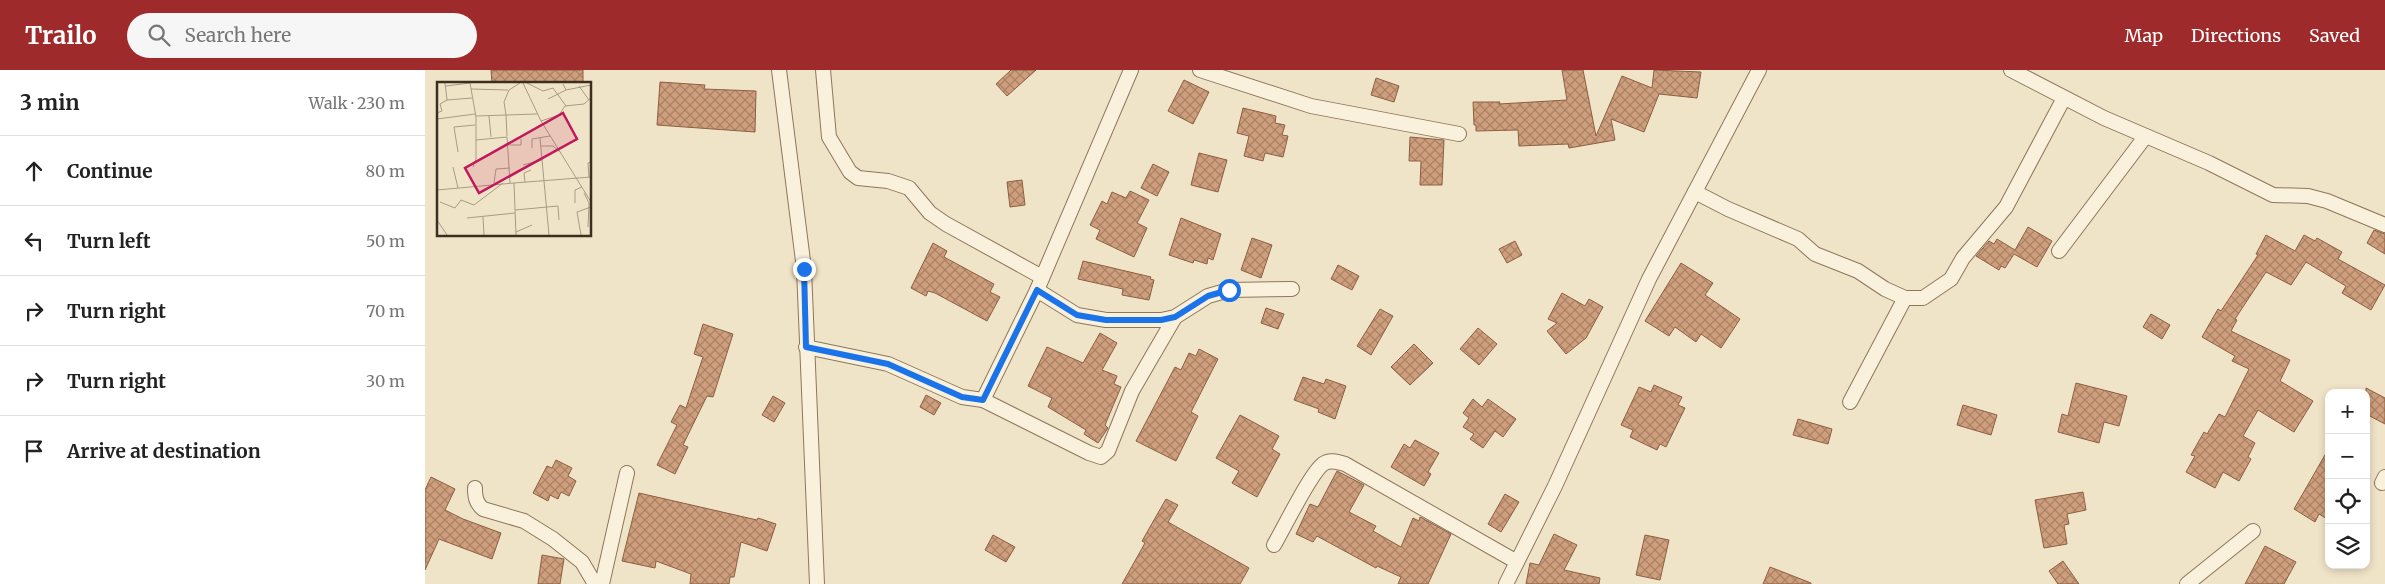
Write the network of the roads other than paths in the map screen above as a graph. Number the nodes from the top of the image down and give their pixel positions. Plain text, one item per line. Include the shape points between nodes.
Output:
1 (779, 70) edge
2 (823, 70) edge
3 (1131, 70) edge
4 (1200, 70) edge
5 (1759, 70) edge
6 (2011, 70) edge
7 (2064, 98) junction
8 (1459, 134) dead end
9 (2145, 137) junction
10 (1695, 192) junction
11 (2385, 225) edge
12 (2059, 251) dead end
13 (1042, 277) junction
14 (1292, 289) dead end
15 (1037, 290) junction
16 (1905, 298) junction
17 (1175, 317) junction
18 (806, 347) junction
19 (983, 400) junction
20 (1850, 402) dead end
21 (627, 473) dead end
22 (475, 488) dead end
23 (2253, 531) dead end
24 (1274, 545) dead end
25 (1517, 562) junction
26 (595, 584) edge
27 (602, 584) edge
28 (817, 584) edge
29 (1506, 584) edge
30 (2187, 584) edge

1 - 18 street via 804,269
2 - 13 street via 829,137 850,172 863,180 888,181 909,188 930,213 946,224
3 - 13 street
4 - 8 street via 1311,106
5 - 10 street
6 - 7 street
7 - 9 street
7 - 16 street via 2006,207 1963,258 1951,279 1923,298
9 - 11 street via 2209,163 2273,195 2308,196 2327,201
9 - 12 street
10 - 16 street via 1798,239 1815,254 1858,271
10 - 25 street via 1649,279
13 - 15 street
14 - 17 street via 1229,290 1208,296
15 - 17 street via 1070,312 1084,316 1106,320
15 - 19 street
16 - 20 street
17 - 19 street via 1132,391 1106,455 1101,457 1089,453
18 - 19 street via 888,364 962,397
18 - 28 street
21 - 27 street
22 - 26 street via 475,497 483,509 524,521 553,539 582,562
23 - 30 street
24 - 25 street via 1314,475 1323,464 1331,461 1345,464
25 - 29 street

